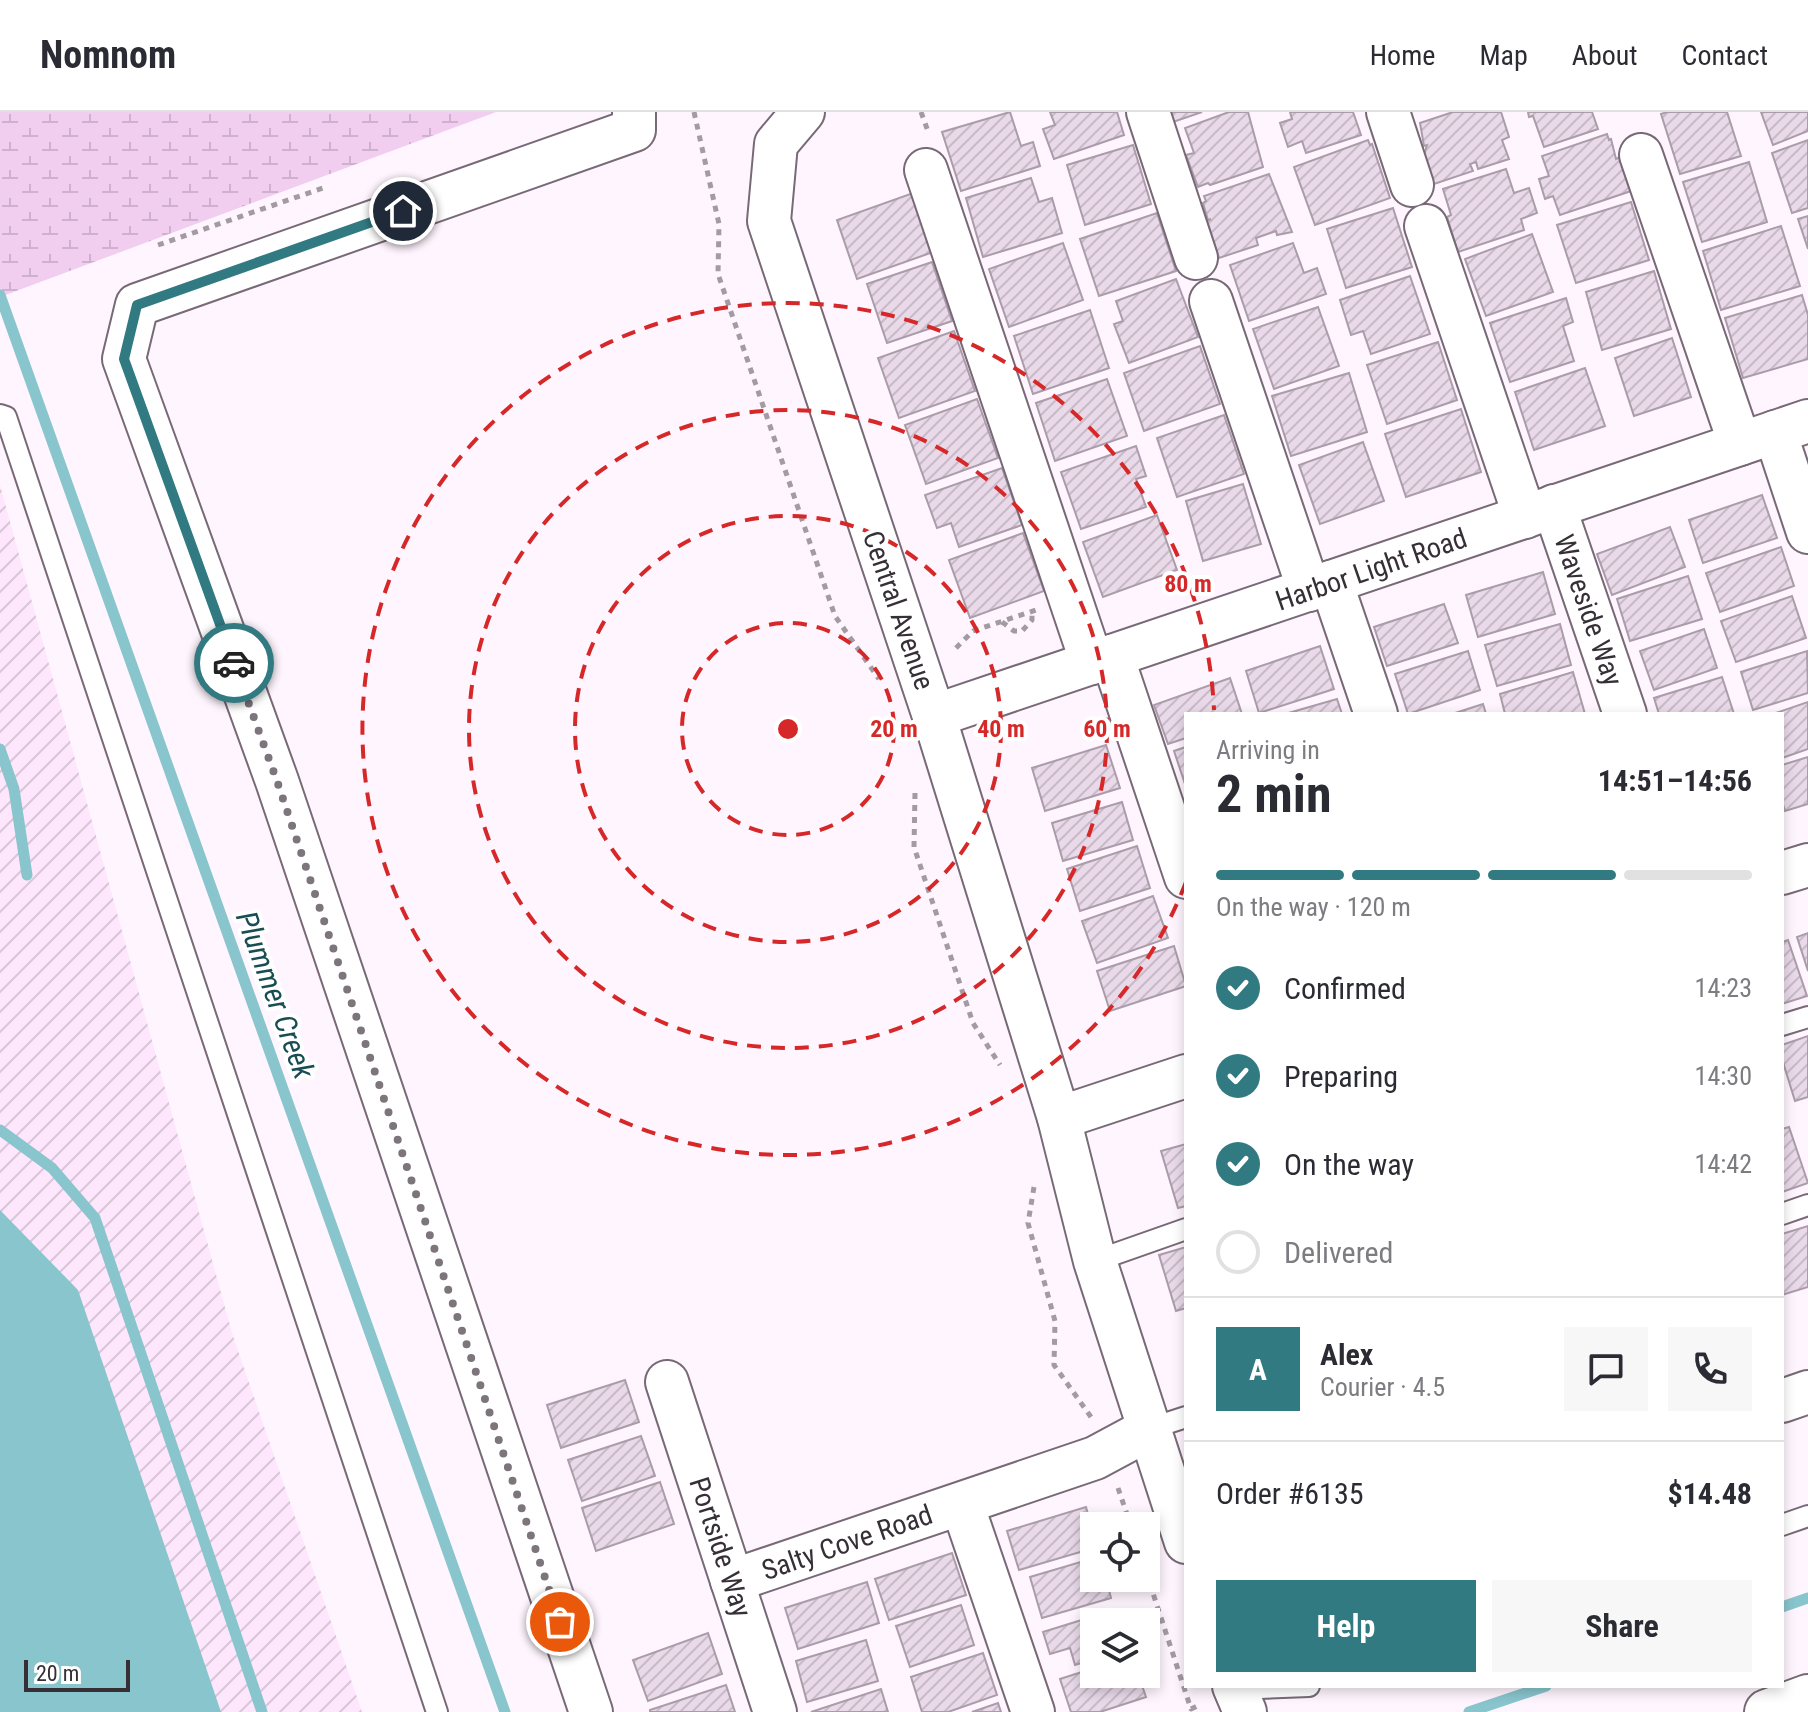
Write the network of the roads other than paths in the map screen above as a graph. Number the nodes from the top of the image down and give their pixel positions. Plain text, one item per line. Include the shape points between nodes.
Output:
1 (803, 112) edge
2 (1148, 112) edge
3 (1388, 112) edge
4 (634, 121) edge
5 (1641, 155) dead end
6 (926, 170) dead end
7 (1412, 185) dead end
8 (1426, 226) dead end
9 (1196, 258) dead end
10 (1211, 301) dead end
11 (0, 415) edge
12 (1774, 432) edge
13 (1540, 512) junction
14 (1808, 532) edge
15 (1320, 586) junction
16 (1102, 659) junction
17 (1375, 712) edge
18 (1624, 712) edge
19 (934, 716) junction
20 (1808, 865) edge
21 (1184, 872) edge
22 (1784, 872) edge
23 (1808, 1017) edge
24 (1784, 1024) edge
25 (1184, 1077) edge
26 (1059, 1118) junction
27 (1808, 1205) edge
28 (1784, 1213) edge
29 (1184, 1230) edge
30 (1095, 1261) junction
31 (667, 1382) dead end
32 (1808, 1392) edge
33 (1784, 1400) edge
34 (1167, 1423) edge
35 (962, 1504) junction
36 (1808, 1516) edge
37 (1784, 1524) edge
38 (1184, 1529) edge
39 (732, 1581) junction
40 (1296, 1688) edge
41 (1808, 1697) edge
42 (1229, 1698) edge
43 (437, 1712) edge
44 (591, 1712) edge
45 (775, 1712) edge
46 (1033, 1712) edge
47 (1767, 1712) edge

1 - 19 street, Central Avenue via 776,144 769,221
2 - 9 street
3 - 7 street
4 - 44 street via 137,305 124,359 277,781
5 - 12 street
6 - 16 street
8 - 13 street, Waveside Way
10 - 15 street
11 - 43 lane via 6,417
12 - 13 street, Harbor Light Road
12 - 14 street
13 - 15 street, Harbor Light Road
13 - 18 street, Waveside Way
15 - 16 street, Harbor Light Road
15 - 17 street
16 - 19 street, Harbor Light Road
16 - 21 street
19 - 26 street, Central Avenue
20 - 22 street
23 - 24 lane
25 - 26 street
26 - 30 street, Central Avenue
27 - 28 lane
29 - 30 lane
30 - 34 street, Central Avenue
31 - 39 street, Portside Way
32 - 33 street
34 - 35 street, Salty Cove Road via 1095,1458
34 - 38 street, Central Avenue
35 - 39 street, Salty Cove Road
35 - 46 street, Salty Cove Road
36 - 37 lane
39 - 45 street, Portside Way
40 - 42 lane
41 - 47 street

